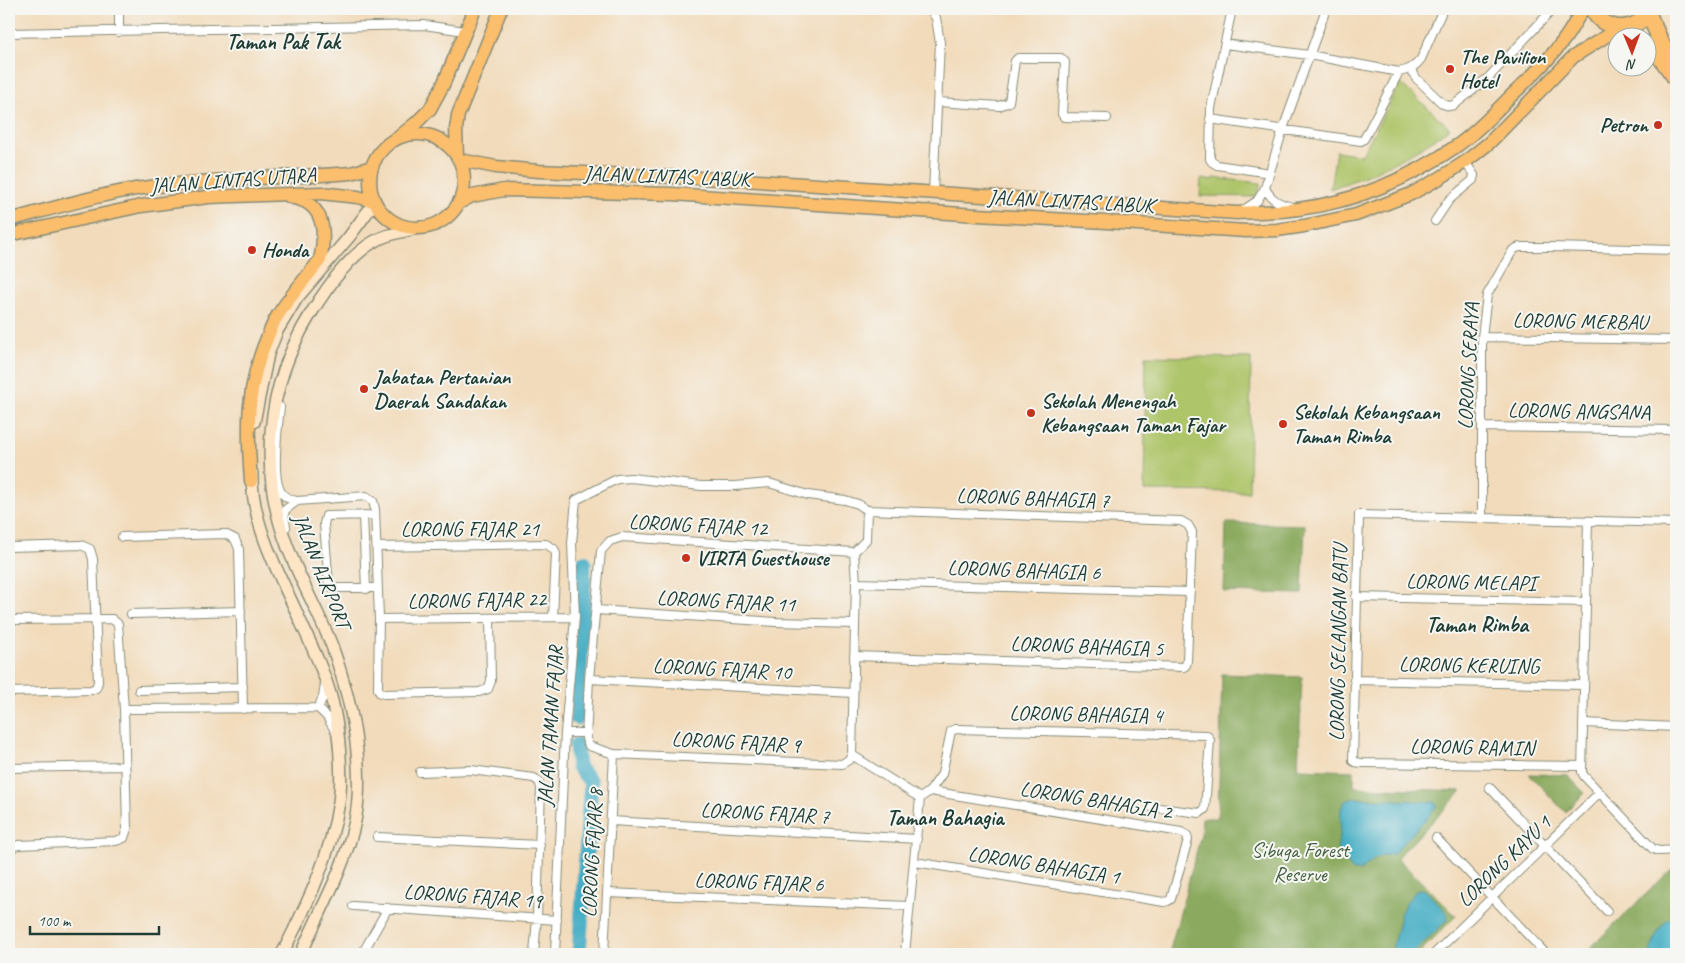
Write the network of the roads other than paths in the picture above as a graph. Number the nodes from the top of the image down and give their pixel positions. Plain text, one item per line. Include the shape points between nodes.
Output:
1 (119, 9) edge
2 (475, 9) edge
3 (501, 9) edge
4 (930, 9) edge
5 (1232, 9) edge
6 (1326, 9) edge
7 (1443, 9) edge
8 (1553, 9) edge
9 (1583, 9) edge
10 (1592, 9) edge
11 (1649, 11) edge
12 (1619, 28) joint
13 (465, 31) junction
14 (119, 32) junction
15 (9, 33) edge
16 (1608, 35) edge
17 (1225, 44) junction
18 (1658, 54) edge
19 (1309, 55) junction
20 (1673, 60) edge
21 (1411, 69) junction
22 (1399, 72) junction
23 (1676, 78) edge
24 (938, 102) junction
25 (1107, 118) dead end
26 (1210, 119) junction
27 (1283, 129) junction
28 (396, 139) junction
29 (458, 158) junction
30 (1465, 162) junction
31 (372, 167) junction
32 (1270, 173) junction
33 (1265, 188) junction
34 (933, 193) junction
35 (278, 194) junction
36 (374, 202) junction
37 (459, 203) junction
38 (1299, 209) junction
39 (1237, 213) junction
40 (9, 220) edge
41 (1435, 221) dead end
42 (422, 228) junction
43 (9, 235) edge
44 (1676, 250) edge
45 (1482, 337) junction
46 (1676, 340) edge
47 (292, 349) junction
48 (1482, 427) junction
49 (1676, 430) edge
50 (252, 482) junction
51 (297, 501) junction
52 (867, 510) junction
53 (363, 515) junction
54 (375, 515) junction
55 (1482, 518) junction
56 (1588, 521) junction
57 (1676, 523) edge
58 (1192, 532) joint
59 (122, 537) dead end
60 (9, 547) edge
61 (377, 547) junction
62 (854, 552) junction
63 (856, 583) junction
64 (366, 588) junction
65 (378, 588) junction
66 (1190, 592) junction
67 (1356, 597) junction
68 (1586, 602) junction
69 (596, 610) junction
70 (241, 611) junction
71 (316, 611) junction
72 (131, 614) dead end
73 (575, 616) junction
74 (553, 617) junction
75 (490, 618) junction
76 (379, 619) junction
77 (9, 620) edge
78 (96, 620) junction
79 (854, 624) junction
80 (854, 656) junction
81 (589, 679) junction
82 (325, 680) junction
83 (1354, 680) junction
84 (1584, 685) junction
85 (243, 687) junction
86 (139, 690) dead end
87 (9, 692) edge
88 (853, 693) junction
89 (244, 708) junction
90 (318, 708) junction
91 (124, 709) junction
92 (1583, 723) junction
93 (1676, 727) edge
94 (565, 733) junction
95 (587, 733) junction
96 (339, 738) junction
97 (614, 754) junction
98 (852, 755) junction
99 (1362, 762) joint
100 (125, 766) junction
101 (1582, 766) junction
102 (9, 768) edge
103 (420, 772) dead end
104 (1489, 787) dead end
105 (930, 791) junction
106 (1599, 793) junction
107 (920, 798) junction
108 (1151, 808) dead end
109 (611, 821) junction
110 (377, 837) dead end
111 (1436, 838) dead end
112 (917, 839) junction
113 (540, 845) junction
114 (1544, 845) junction
115 (1676, 850) edge
116 (9, 853) edge
117 (915, 862) junction
118 (608, 893) junction
119 (1492, 897) junction
120 (1168, 902) joint
121 (353, 906) dead end
122 (909, 906) junction
123 (388, 908) junction
124 (1607, 911) dead end
125 (537, 918) junction
126 (557, 920) junction
127 (1440, 948) junction
128 (282, 954) edge
129 (301, 954) edge
130 (362, 954) edge
131 (534, 954) edge
132 (555, 954) edge
133 (604, 954) edge
134 (905, 954) edge
135 (1434, 954) edge
136 (1446, 954) edge
137 (1546, 954) edge

1 - 14 street
2 - 13 main road
3 - 29 main road via 458,115
4 - 24 street via 939,31
5 - 17 street
6 - 19 street
7 - 21 street via 1421,59
8 - 21 street via 1488,78 1454,105 1443,104
9 - 38 main road, JALAN LINTAS LABUK via 1557,48 1481,126 1459,144 1397,181 1341,200
10 - 12 highway via 1602,21
11 - 12 highway via 1635,24
11 - 20 highway via 1655,31
13 - 14 street via 424,25
13 - 28 main road via 430,109
14 - 15 street
16 - 30 main road, JALAN LINTAS LABUK via 1573,58 1509,124
17 - 19 street
17 - 26 street
18 - 23 highway
19 - 22 street
19 - 27 street
21 - 22 street
22 - 27 street via 1362,141
24 - 25 street via 1005,105 1009,102 1018,58 1061,58 1065,62 1064,117
24 - 34 street
26 - 27 street
26 - 32 street via 1209,155 1212,162
27 - 32 street
28 - 29 main road via 423,134 437,138
28 - 31 main road via 381,151
29 - 34 main road, JALAN LINTAS LABUK via 496,167
29 - 37 main road via 464,176 464,190
30 - 37 main road, JALAN LINTAS LABUK via 1411,194 1356,215 1277,230 1246,231 977,215 672,194 504,190 472,196
30 - 41 street via 1474,175 1473,180 1449,200
31 - 36 main road via 370,179
31 - 40 main road, JALAN LINTAS UTARA via 351,173 148,187
32 - 33 street
33 - 38 street via 1273,200
33 - 39 street via 1257,201
34 - 39 main road, JALAN LINTAS LABUK
35 - 36 main road, JALAN LINTAS UTARA via 320,193
35 - 43 main road, JALAN LINTAS UTARA via 165,202
35 - 50 main road via 308,203 323,226 324,238 320,260 277,316 254,374 248,438
36 - 42 main road via 395,222
36 - 50 main road, JALAN AIRPORT via 297,298 276,331 255,412
37 - 42 main road via 437,224
38 - 39 main road, JALAN LINTAS LABUK
42 - 47 main road, JALAN AIRPORT via 385,236 354,257 328,285
44 - 45 street, LORONG SERAYA via 1519,247 1510,254 1487,295
45 - 46 street, LORONG MERBAU
45 - 48 street, LORONG SERAYA
47 - 51 street via 281,394 276,468 281,492 288,499
47 - 71 main road, JALAN AIRPORT via 275,399 269,453 271,489 288,548
48 - 49 street, LORONG ANGSANA
48 - 55 street, LORONG SERAYA
50 - 82 main road, JALAN AIRPORT via 257,512 270,552
51 - 54 street via 366,496 373,501
51 - 71 street via 285,510 285,523
52 - 58 street, LORONG BAHAGIA 7 via 1182,521
52 - 62 street via 866,540
52 - 73 street, JALAN TAMAN FAJAR via 845,500 808,496 769,483 701,486 617,479 576,500 572,543
53 - 54 street
53 - 64 street
53 - 64 street via 326,516 324,524 329,584 339,590
54 - 61 street
55 - 56 street
55 - 67 street, LORONG SELANGAN BATU via 1359,516
56 - 57 street
56 - 68 street
58 - 66 street, LORONG BAHAGIA 5
59 - 70 street via 225,534 235,539 239,549
60 - 78 street via 81,545 90,549 94,559
61 - 65 street
61 - 74 street, LORONG FAJAR 21 via 546,544 556,554
62 - 63 street
62 - 69 street, LORONG FAJAR 12 via 622,537 610,541 600,551
63 - 66 street, LORONG BAHAGIA 6
63 - 79 street
64 - 65 street
65 - 76 street
66 - 80 street, LORONG BAHAGIA 5 via 1187,661 1184,667
67 - 68 street, LORONG MELAPI
67 - 83 street, LORONG SELANGAN BATU
68 - 84 street
69 - 79 street, LORONG FAJAR 11
69 - 81 street, LORONG FAJAR 12
70 - 72 street
70 - 85 street
71 - 129 main road, JALAN AIRPORT via 344,680 355,736 358,783 355,819 346,852
73 - 74 street, LORONG FAJAR 22
73 - 94 street, JALAN TAMAN FAJAR
74 - 75 street, LORONG FAJAR 22
75 - 76 street, LORONG FAJAR 22
75 - 76 street via 491,680 488,688 478,692 384,694 378,689
77 - 78 street
78 - 87 street via 96,688
78 - 91 street via 112,619 118,626
79 - 80 street
80 - 88 street
81 - 88 street, LORONG FAJAR 10
81 - 95 street, LORONG FAJAR 12
82 - 90 street
82 - 96 main road, JALAN AIRPORT via 332,698
83 - 84 street, LORONG KERUING
83 - 99 street, LORONG SELANGAN BATU via 1353,760
84 - 92 street
85 - 86 street
85 - 89 street
88 - 98 street
89 - 90 street
89 - 91 street
90 - 96 street
91 - 100 street
92 - 93 street
92 - 101 street
94 - 95 street
94 - 126 street, JALAN TAMAN FAJAR
95 - 97 street via 589,746
96 - 128 main road, JALAN AIRPORT via 340,800 332,838 315,885
97 - 98 street, LORONG FAJAR 9 via 842,764
97 - 109 street, LORONG FAJAR 8
98 - 107 street
99 - 101 street, LORONG RAMIN
100 - 102 street
100 - 116 street via 127,829 124,838 19,845
101 - 106 street via 1584,776
103 - 113 street via 471,770 534,778 541,788
104 - 114 street
105 - 107 street
105 - 108 street, LORONG BAHAGIA 4 via 942,774 949,736 956,729 1207,735 1210,740 1204,812
105 - 120 street, LORONG BAHAGIA 2 via 1181,832 1187,835 1188,840
106 - 114 street, LORONG KAYU 1
106 - 115 street via 1653,849
107 - 112 street
109 - 112 street, LORONG FAJAR 7
109 - 118 street, LORONG FAJAR 8
110 - 113 street
111 - 119 street
112 - 117 street
113 - 125 street
114 - 119 street, LORONG KAYU 1
114 - 124 street
117 - 120 street, LORONG BAHAGIA 1
117 - 122 street
118 - 122 street, LORONG FAJAR 6
118 - 133 street, LORONG FAJAR 8
119 - 127 street, LORONG KAYU 1
119 - 137 street
121 - 123 street, LORONG FAJAR 19
122 - 134 street
123 - 125 street, LORONG FAJAR 19
123 - 130 street, LORONG FAJAR 19
125 - 126 street, LORONG FAJAR 19
125 - 131 street
126 - 132 street, JALAN TAMAN FAJAR
127 - 135 street, LORONG KAYU 1
127 - 136 street

